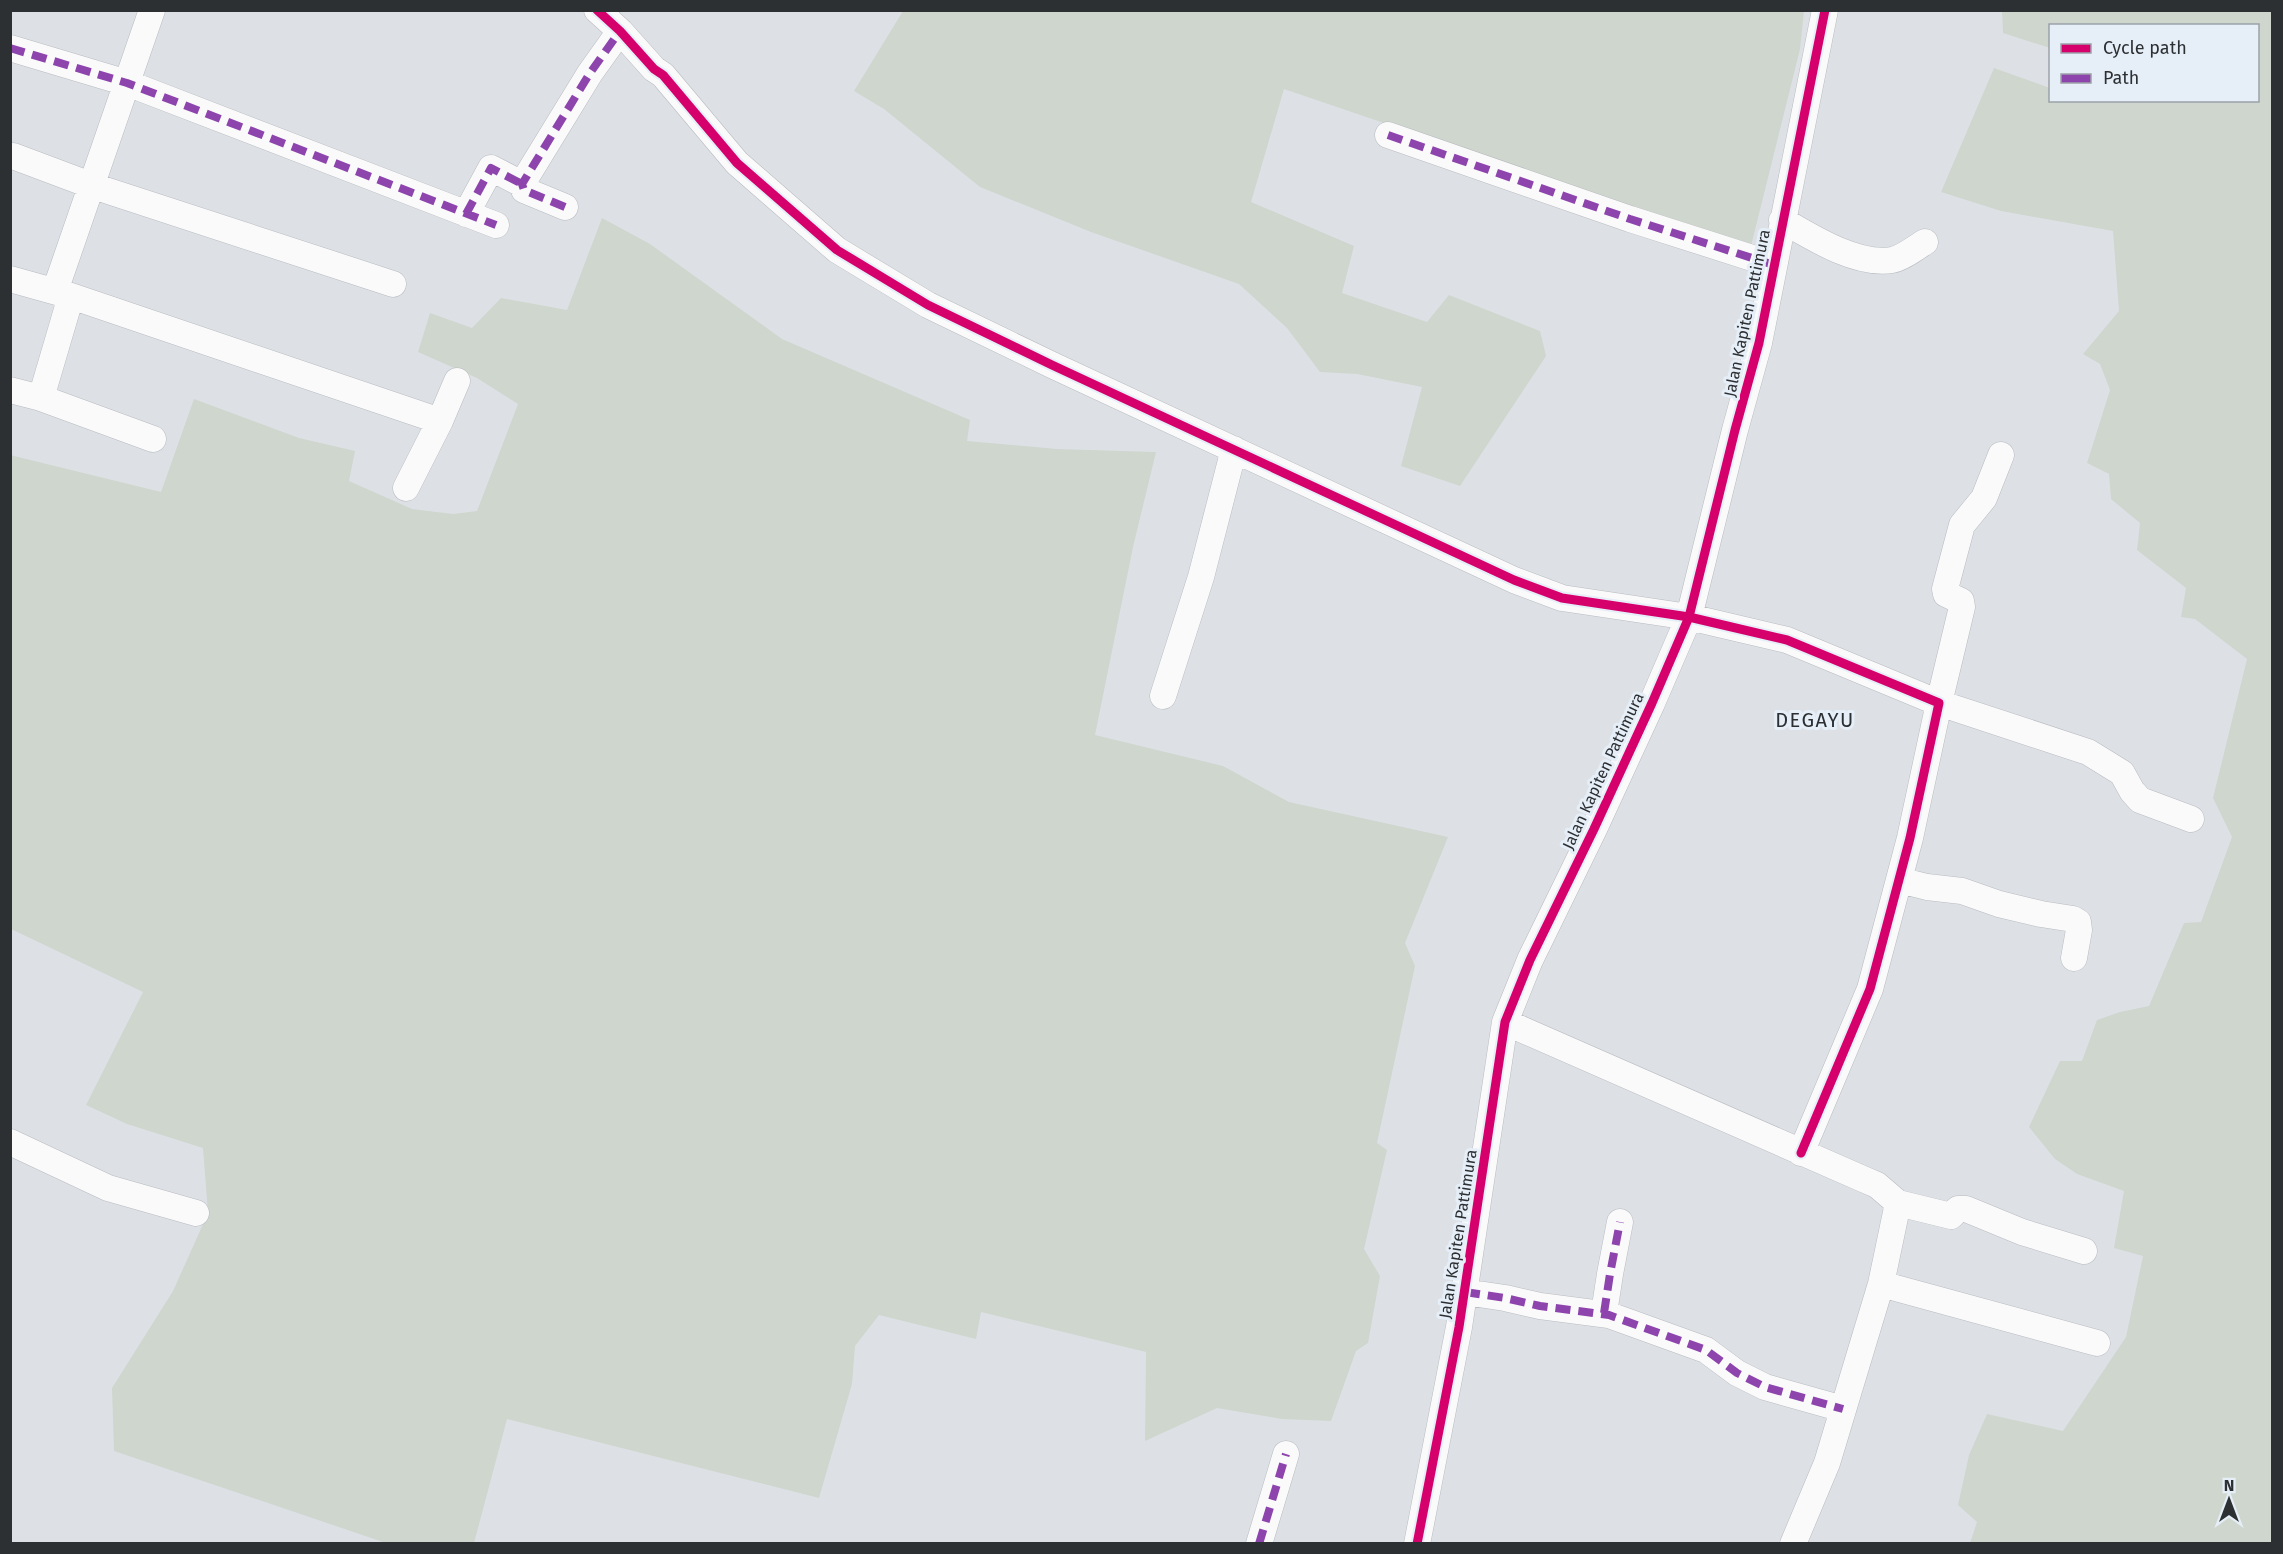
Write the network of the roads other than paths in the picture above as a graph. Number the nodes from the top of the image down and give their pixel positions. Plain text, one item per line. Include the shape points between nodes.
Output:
1 (152, 10) edge
2 (597, 10) edge
3 (1825, 10) edge
4 (620, 31) junction
5 (10, 48) edge
6 (127, 84) junction
7 (1388, 135) dead end
8 (12, 156) dead end
9 (522, 184) junction
10 (93, 186) junction
11 (565, 207) dead end
12 (466, 214) junction
13 (1782, 220) junction
14 (496, 225) dead end
15 (1925, 242) dead end
16 (1774, 265) junction
17 (10, 279) edge
18 (393, 284) dead end
19 (63, 293) junction
20 (457, 381) dead end
21 (10, 390) edge
22 (41, 398) junction
23 (440, 421) junction
24 (153, 439) dead end
25 (1234, 449) junction
26 (2001, 455) dead end
27 (406, 488) dead end
28 (1689, 617) junction
29 (1163, 696) dead end
30 (1939, 702) junction
31 (2191, 819) dead end
32 (1899, 880) junction
33 (2074, 958) dead end
34 (1505, 1022) junction
35 (10, 1142) edge
36 (1801, 1153) junction
37 (1898, 1203) junction
38 (196, 1213) dead end
39 (1620, 1222) dead end
40 (2084, 1251) dead end
41 (1881, 1284) junction
42 (1465, 1292) junction
43 (1604, 1313) junction
44 (2097, 1343) dead end
45 (1843, 1409) junction
46 (1286, 1454) dead end
47 (1259, 1544) edge
48 (1417, 1544) edge
49 (1793, 1544) edge

1 - 6 street
2 - 4 street
3 - 13 street, Jalan Kapiten Pattimura
4 - 9 street
4 - 25 street via 737,163 837,250 928,305
5 - 6 street
6 - 10 street
6 - 12 street
7 - 16 street
8 - 10 street
9 - 11 street via 524,190
9 - 12 street via 491,168
10 - 18 street
10 - 19 street
12 - 14 street
13 - 15 street via 1839,249 1885,261
13 - 16 street, Jalan Kapiten Pattimura
16 - 28 street, Jalan Kapiten Pattimura via 1759,343
17 - 19 street
19 - 22 street
19 - 23 street
20 - 23 street
21 - 22 street
22 - 24 street
23 - 27 street
25 - 28 street via 1504,575 1562,598
25 - 29 street via 1201,577
26 - 30 street via 1984,498 1962,525 1945,589 1946,594 1961,601 1962,607
28 - 30 street via 1787,640
28 - 34 street, Jalan Kapiten Pattimura
30 - 31 street via 2088,752 2122,773 2140,800
30 - 32 street
32 - 33 street via 1962,891 1999,904 2073,919 2079,930
32 - 36 street via 1870,988
34 - 36 street
34 - 42 street, Jalan Kapiten Pattimura
35 - 38 street via 108,1188
36 - 37 street via 1877,1185
37 - 40 street via 1951,1216 1958,1209 1966,1209
37 - 41 street
39 - 43 street
41 - 44 street
41 - 45 street
42 - 43 street
42 - 48 street, Jalan Kapiten Pattimura
43 - 45 street via 1706,1350 1737,1373 1765,1387
45 - 49 street via 1827,1463
46 - 47 street

